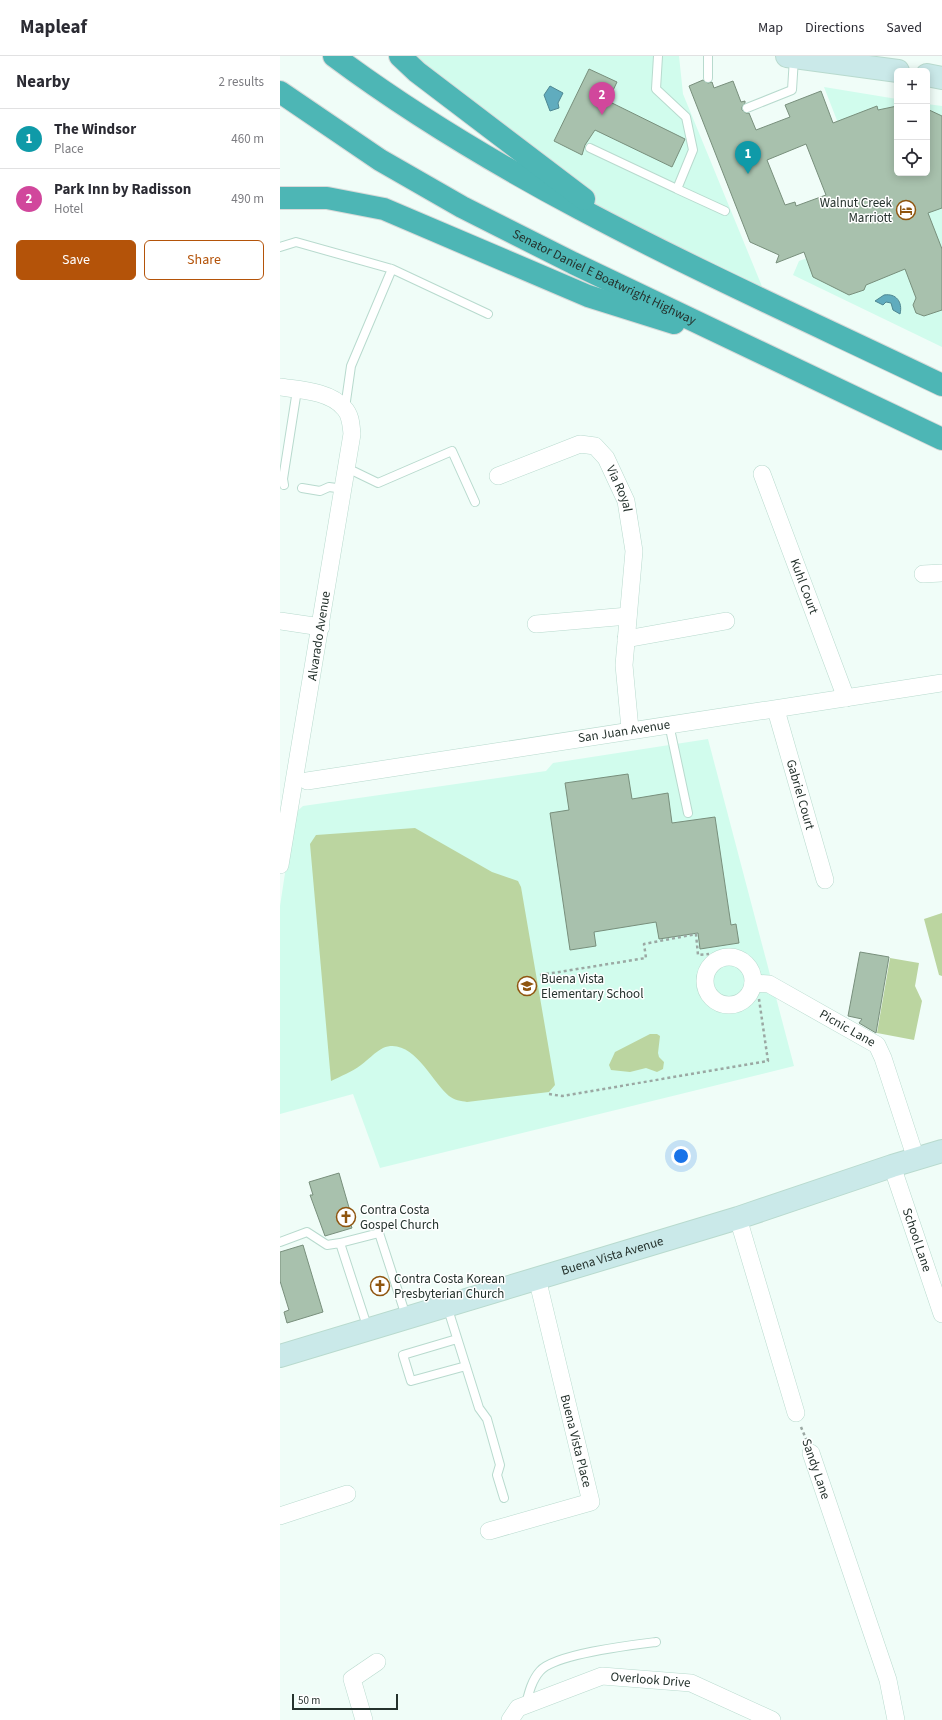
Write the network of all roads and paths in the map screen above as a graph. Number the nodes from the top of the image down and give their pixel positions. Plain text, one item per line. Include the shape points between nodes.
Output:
1 (334, 56) edge
2 (400, 56) edge
3 (658, 56) edge
4 (708, 56) edge
5 (790, 56) edge
6 (820, 58) edge
7 (894, 70) edge
8 (930, 76) edge
9 (708, 78) dead end
10 (942, 78) edge
11 (280, 92) edge
12 (747, 108) dead end
13 (590, 148) dead end
14 (677, 189) junction
15 (280, 198) edge
16 (725, 211) dead end
17 (633, 236) junction
18 (280, 247) edge
19 (392, 269) junction
20 (488, 314) dead end
21 (758, 351) junction
22 (942, 386) edge
23 (280, 387) edge
24 (297, 390) junction
25 (345, 408) junction
26 (942, 439) edge
27 (347, 468) junction
28 (762, 474) dead end
29 (498, 476) dead end
30 (284, 485) dead end
31 (302, 488) dead end
32 (344, 489) junction
33 (475, 502) dead end
34 (942, 573) edge
35 (923, 574) dead end
36 (628, 616) junction
37 (280, 621) edge
38 (726, 621) dead end
39 (536, 624) dead end
40 (321, 628) junction
41 (626, 639) junction
42 (942, 683) edge
43 (846, 698) junction
44 (776, 710) junction
45 (669, 724) junction
46 (630, 730) junction
47 (307, 781) dead end
48 (688, 813) dead end
49 (280, 866) edge
50 (825, 880) dead end
51 (709, 954) dead end
52 (540, 975) dead end
53 (753, 983) dead end
54 (759, 999) dead end
55 (549, 1094) dead end
56 (942, 1151) edge
57 (916, 1159) junction
58 (892, 1166) junction
59 (738, 1218) junction
60 (280, 1242) edge
61 (340, 1243) junction
62 (537, 1278) junction
63 (447, 1306) junction
64 (942, 1314) edge
65 (407, 1318) junction
66 (368, 1329) junction
67 (457, 1339) junction
68 (280, 1356) edge
69 (466, 1366) junction
70 (796, 1413) joint
71 (811, 1453) joint
72 (347, 1494) dead end
73 (504, 1498) dead end
74 (280, 1516) edge
75 (489, 1531) dead end
76 (656, 1642) dead end
77 (377, 1662) dead end
78 (526, 1705) junction
79 (364, 1720) edge
80 (510, 1720) edge
81 (772, 1720) edge
82 (896, 1720) edge

1 - 17 highway via 468,145
2 - 17 highway via 417,72
3 - 14 lane via 656,89 686,117 693,150
4 - 9 lane
5 - 6 street
5 - 12 lane via 792,90
6 - 7 street
8 - 10 street
11 - 21 highway, Senator Daniel E Boatwright Highway via 354,144 439,195 573,263
13 - 14 lane
14 - 16 lane
15 - 21 highway via 327,198 384,209 588,296
17 - 22 highway
18 - 19 lane via 296,242
19 - 20 lane
19 - 25 lane via 351,366
21 - 26 highway, Senator Daniel E Boatwright Highway
23 - 24 street
24 - 25 street via 323,395
24 - 30 lane
25 - 27 street, Alvarado Avenue via 350,417 352,434
27 - 32 street, Alvarado Avenue
27 - 33 lane via 378,483 452,451
28 - 43 street, Kuhl Court
29 - 36 street, Via Royal via 580,444 595,446 606,458 626,501 634,551
31 - 32 lane via 320,491 329,487
32 - 40 street, Alvarado Avenue
34 - 35 street
36 - 39 street
36 - 41 street, Via Royal
37 - 40 street
38 - 41 street
40 - 49 street, Alvarado Avenue
41 - 46 street, Via Royal via 624,665
42 - 43 street, San Juan Avenue
43 - 44 street, San Juan Avenue
44 - 45 street, San Juan Avenue
44 - 50 street, Gabriel Court
45 - 46 street, San Juan Avenue
45 - 48 lane
46 - 47 street, San Juan Avenue
51 - 52 path via 698,955 696,934 644,944 646,958
53 - 57 street, Picnic Lane via 769,984 877,1045
54 - 55 path via 768,1061 562,1096
56 - 57 street, Buena Vista Avenue
57 - 58 street, Buena Vista Avenue
58 - 59 street, Buena Vista Avenue
58 - 64 street, School Lane
59 - 62 street, Buena Vista Avenue
59 - 70 street
60 - 61 lane via 307,1232 327,1245
61 - 65 lane via 379,1233
61 - 66 lane
62 - 63 street, Buena Vista Avenue
62 - 75 street, Buena Vista Place via 591,1502
63 - 65 street, Buena Vista Avenue
63 - 67 lane
65 - 66 street, Buena Vista Avenue
66 - 68 street, Buena Vista Avenue
67 - 69 lane
67 - 69 lane via 403,1355 411,1381
69 - 73 lane via 496,1450 500,1465 497,1476
70 - 71 path, Sandy Lane
71 - 82 street, Sandy Lane via 888,1680
72 - 74 street
76 - 78 lane via 560,1660 541,1670 531,1686
77 - 79 street via 352,1679
78 - 80 street, Overlook Drive via 518,1708
78 - 81 street, Overlook Drive via 602,1676 691,1683

